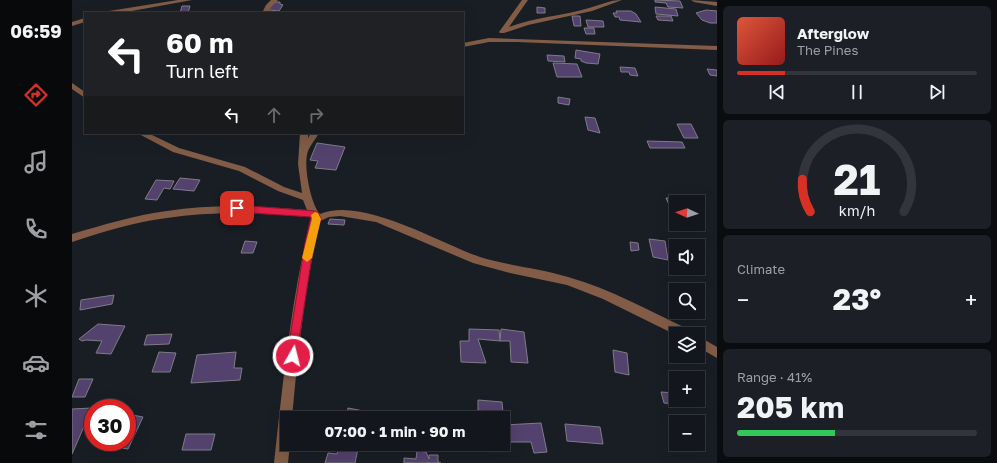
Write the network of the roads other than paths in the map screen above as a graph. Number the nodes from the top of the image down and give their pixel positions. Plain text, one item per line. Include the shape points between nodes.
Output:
1 (189, 0) edge
2 (274, 0) edge
3 (525, 0) edge
4 (619, 0) edge
5 (694, 0) edge
6 (717, 4) edge
7 (115, 12) edge
8 (265, 12) edge
9 (84, 20) edge
10 (72, 24) edge
11 (502, 32) junction
12 (489, 40) junction
13 (464, 45) edge
14 (717, 48) edge
15 (72, 85) edge
16 (84, 95) edge
17 (143, 134) edge
18 (304, 134) edge
19 (314, 134) edge
20 (302, 154) junction
21 (307, 198) junction
22 (316, 216) junction
23 (72, 238) edge
24 (671, 327) edge
25 (705, 345) edge
26 (717, 353) edge
27 (281, 463) edge

1 - 7 street
2 - 8 street
3 - 11 street
4 - 11 street via 590,10 526,23
5 - 6 street
9 - 10 street
11 - 12 street
12 - 13 street
12 - 14 street
15 - 16 street
17 - 21 street via 176,150 242,170
18 - 20 street
19 - 20 street
20 - 21 street
21 - 22 street
22 - 23 street via 237,208 204,210 145,218
22 - 24 street via 340,213 378,220 477,260 569,281
22 - 27 street via 301,297
25 - 26 street

